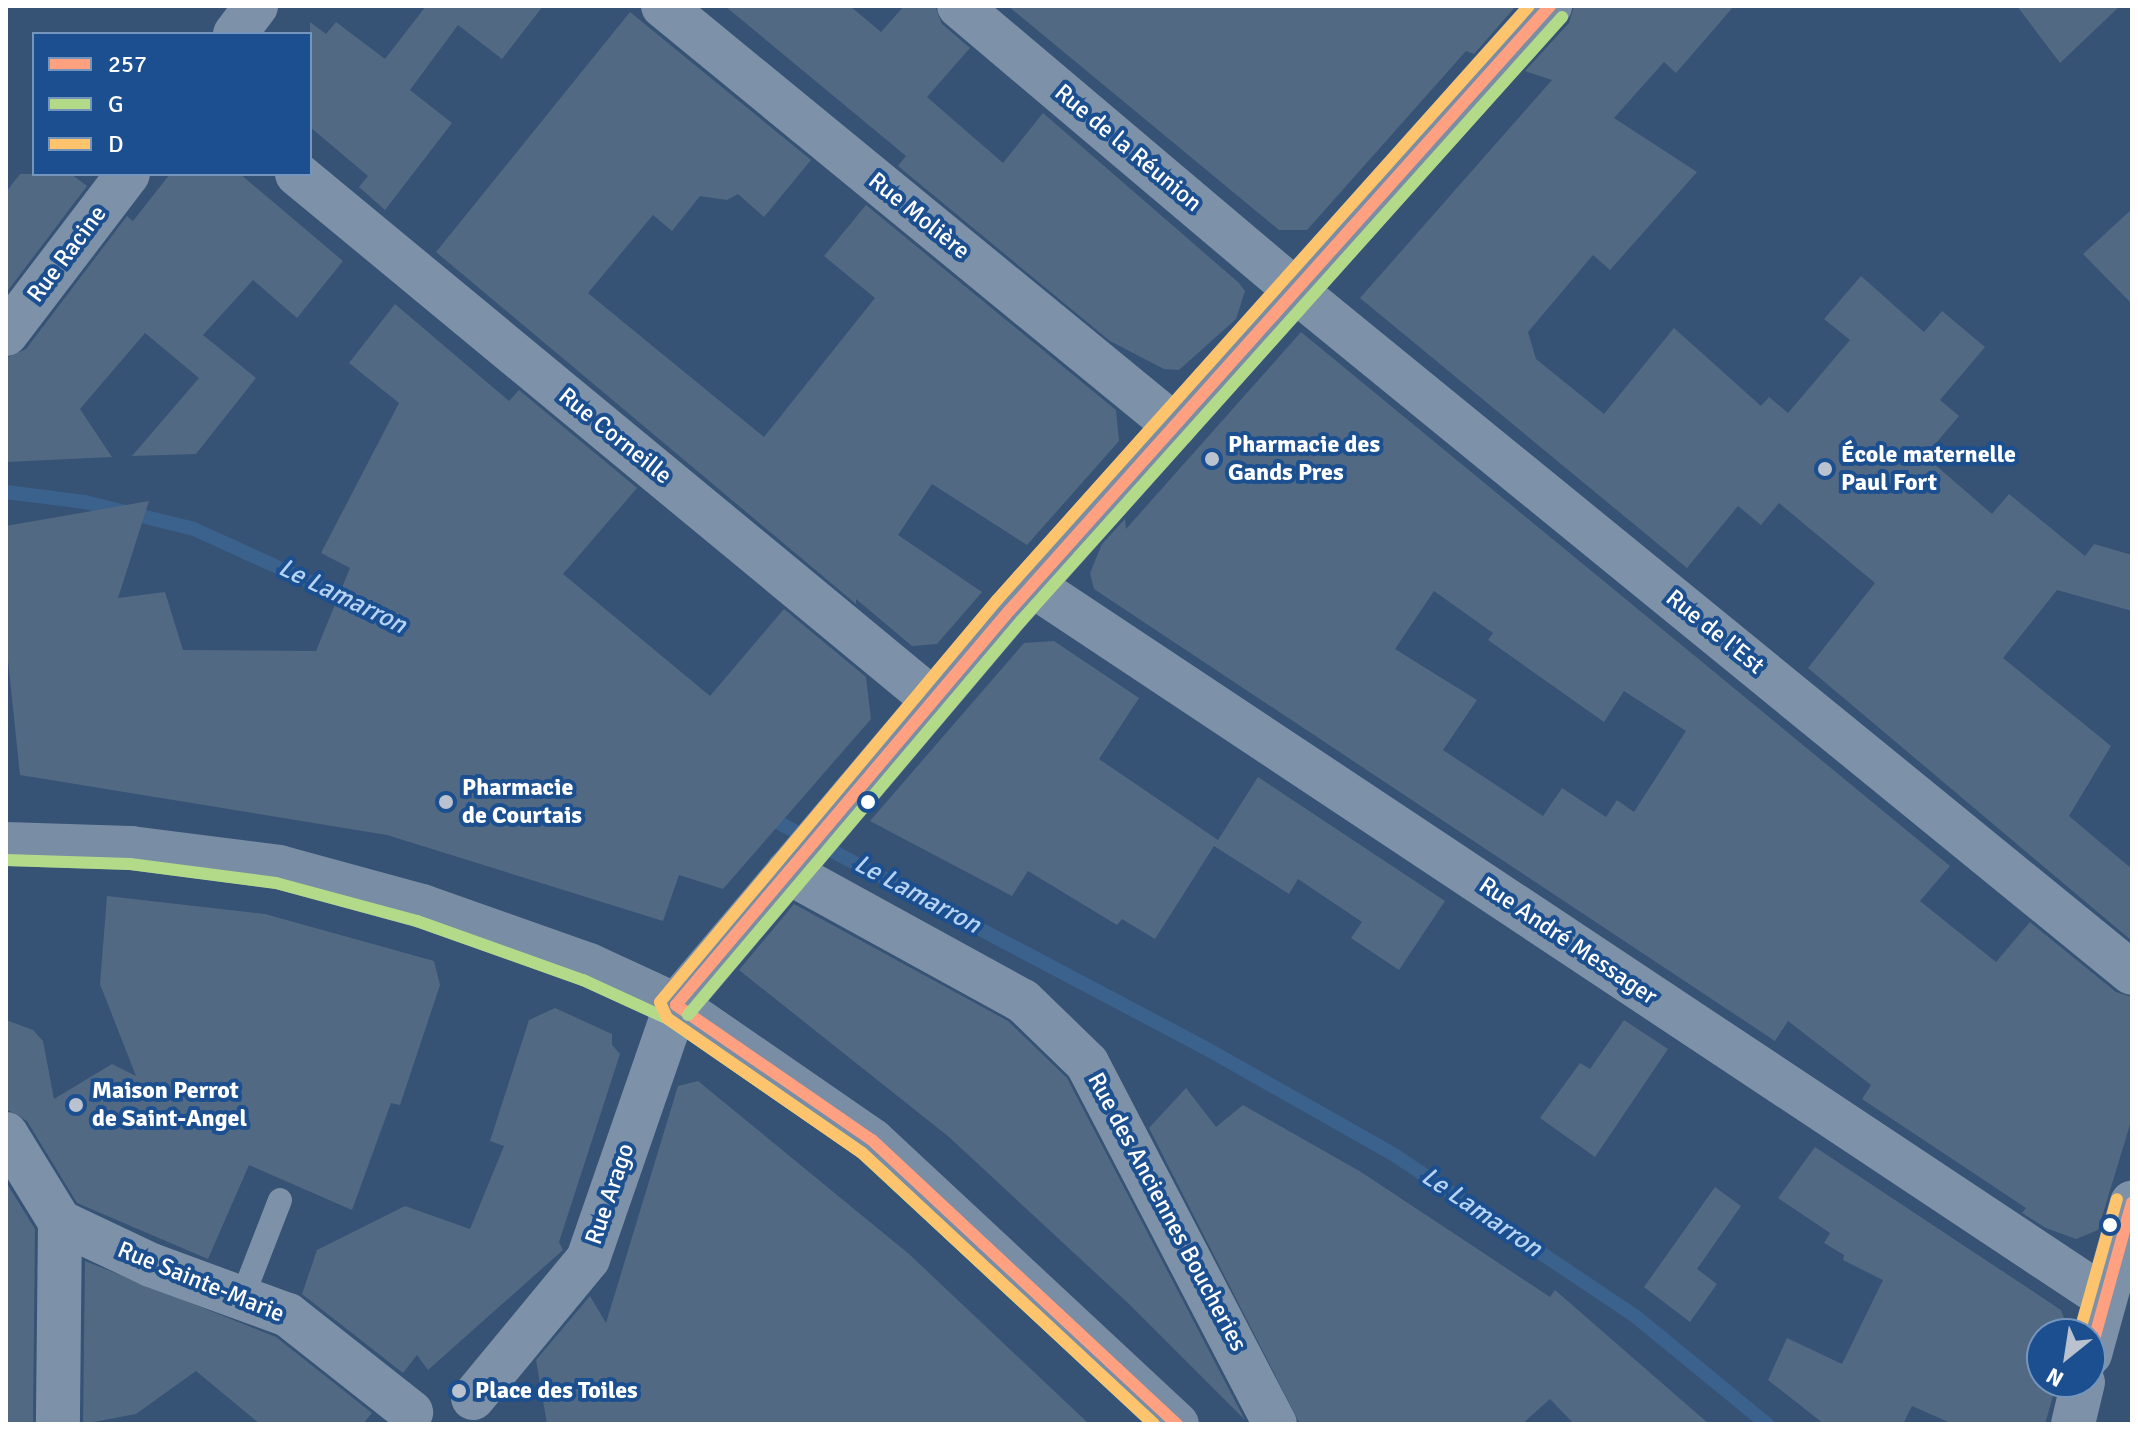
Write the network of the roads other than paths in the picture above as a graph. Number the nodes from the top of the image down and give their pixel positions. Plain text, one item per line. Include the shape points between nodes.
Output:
1 (256, 6) edge
2 (663, 6) edge
3 (959, 6) edge
4 (1550, 6) edge
5 (236, 32) edge
6 (126, 176) edge
7 (299, 176) edge
8 (1297, 292) junction
9 (6, 334) edge
10 (1175, 426) junction
11 (1032, 585) junction
12 (932, 699) junction
13 (6, 844) edge
14 (788, 872) junction
15 (2132, 973) edge
16 (676, 1005) junction
17 (6, 1134) edge
18 (280, 1200) dead end
19 (2132, 1203) edge
20 (60, 1222) junction
21 (2104, 1297) junction
22 (242, 1298) junction
23 (2099, 1318) edge
24 (2079, 1398) edge
25 (480, 1411) edge
26 (406, 1418) edge
27 (58, 1424) edge
28 (1177, 1424) edge
29 (1275, 1424) edge
30 (2073, 1424) edge

1 - 5 street
2 - 10 street, Rue Molière
3 - 8 street, Rue de la Réunion
4 - 8 main road
6 - 9 street, Rue Racine
7 - 12 street, Rue Corneille
8 - 10 main road
8 - 15 street, Rue de l'Est
10 - 11 main road
11 - 12 main road
11 - 21 street, Rue André Messager
12 - 14 main road
13 - 16 main road via 131,848 279,867 437,911 589,965
14 - 16 main road
14 - 29 street, Rue des Anciennes Boucheries via 1023,1001 1087,1063
16 - 25 street, Rue Arago via 588,1259
16 - 28 main road via 872,1140
17 - 20 street
18 - 22 lane
19 - 21 street
20 - 22 street, Rue Sainte-Marie via 151,1265
20 - 27 street
21 - 23 street
22 - 26 street, Rue Sainte-Marie via 288,1315
24 - 30 street
25 - 26 street

